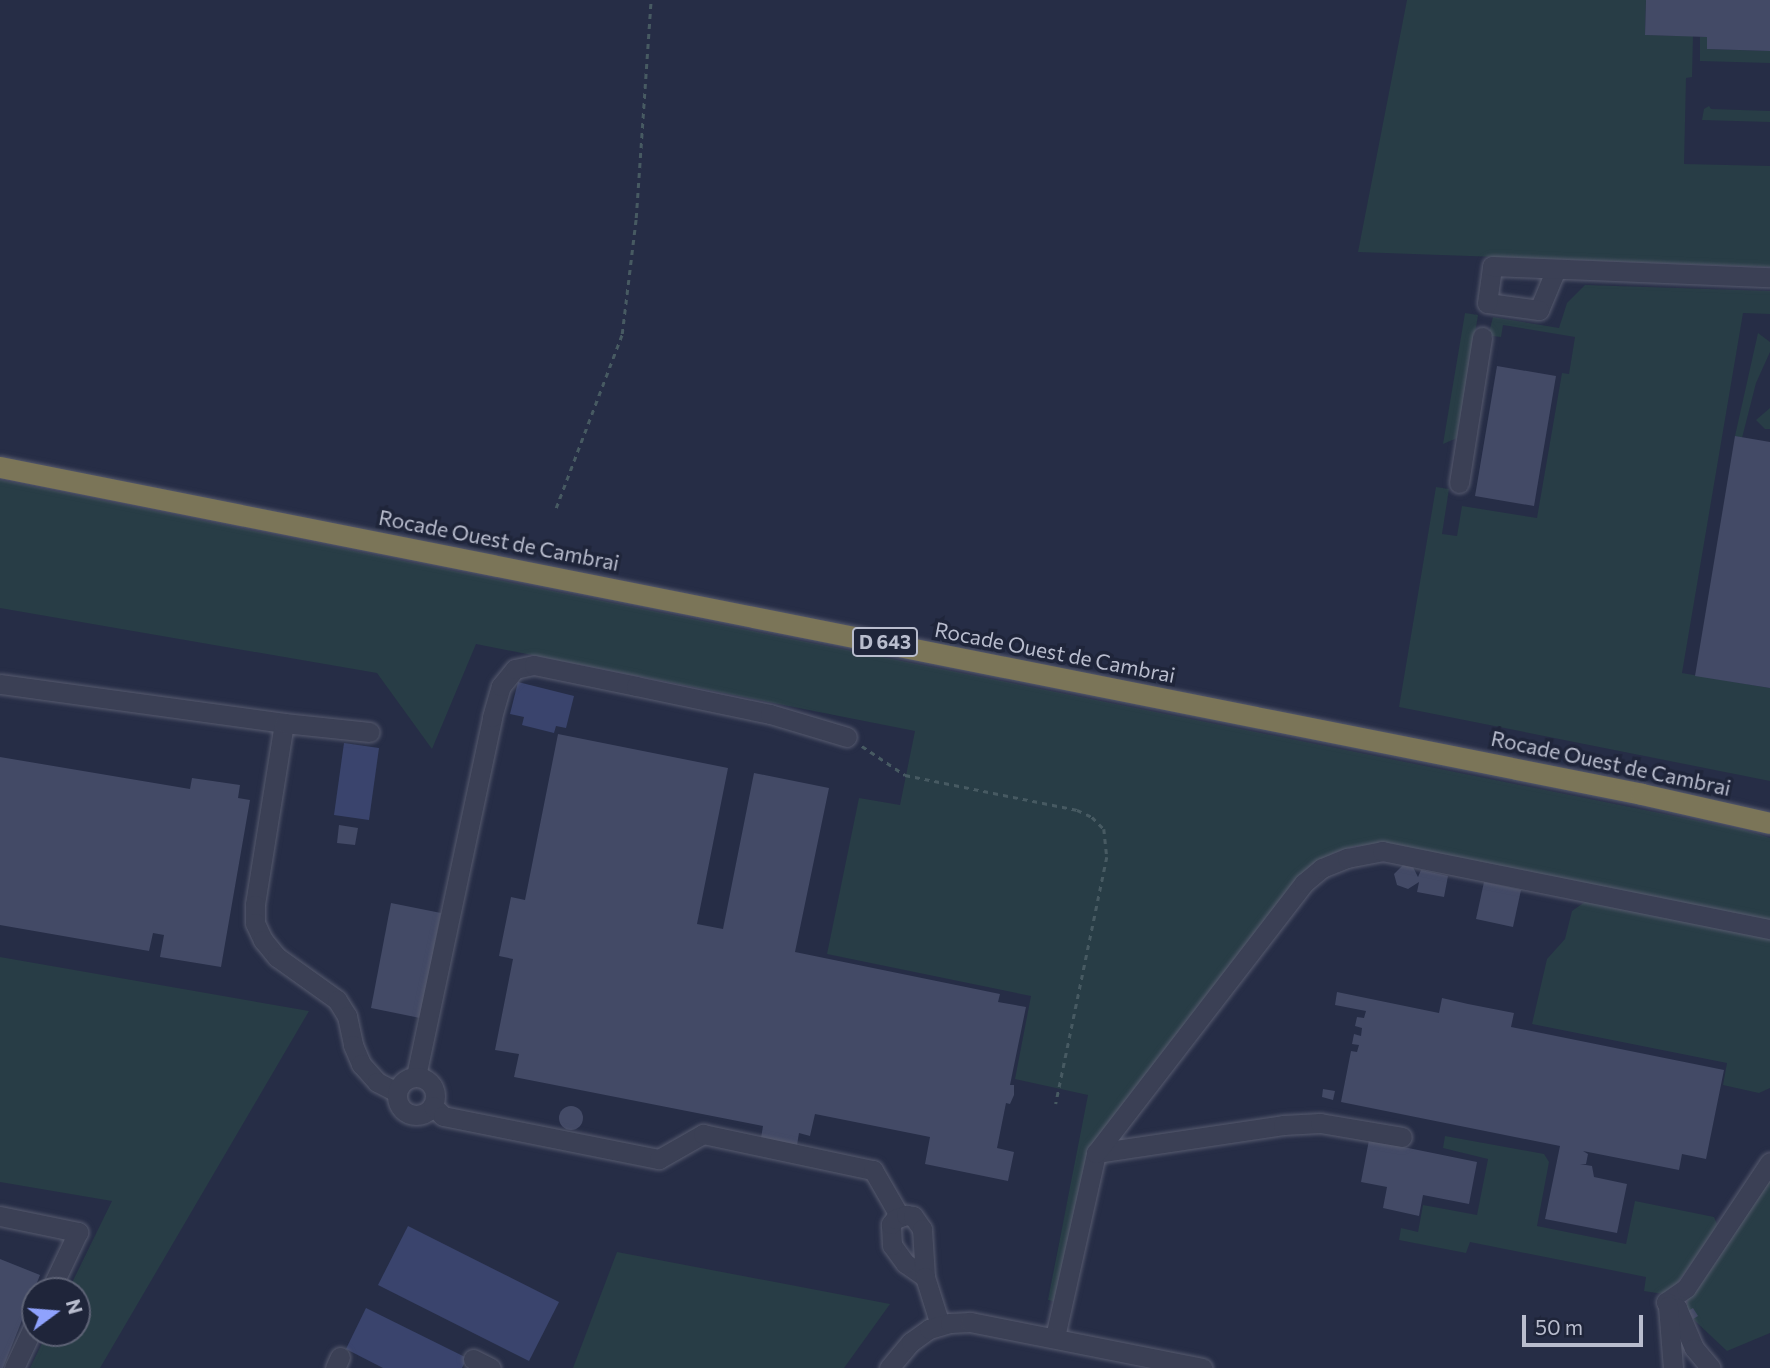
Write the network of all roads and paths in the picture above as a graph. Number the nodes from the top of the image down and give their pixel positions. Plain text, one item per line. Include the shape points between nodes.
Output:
1 (651, 0) edge
2 (1556, 269) dead end
3 (1770, 277) edge
4 (1482, 337) dead end
5 (0, 467) edge
6 (1459, 483) dead end
7 (556, 508) dead end
8 (0, 684) edge
9 (284, 723) junction
10 (370, 732) dead end
11 (847, 737) joint
12 (1770, 823) edge
13 (1770, 929) edge
14 (416, 1076) junction
15 (397, 1092) junction
16 (1056, 1104) dead end
17 (433, 1106) junction
18 (1402, 1138) dead end
19 (1096, 1153) junction
20 (1770, 1162) edge
21 (0, 1216) edge
22 (900, 1217) junction
23 (57, 1277) edge
24 (925, 1277) junction
25 (1666, 1302) junction
26 (940, 1325) junction
27 (1055, 1337) junction
28 (24, 1347) edge
29 (14, 1368) edge
30 (889, 1368) edge
31 (1203, 1368) edge
32 (1673, 1368) edge
33 (1711, 1368) edge

1 - 7 path via 636,218 622,334
2 - 3 street
4 - 6 street
5 - 12 highway, Rocade Ouest de Cambrai / D 643 via 1642,793
8 - 9 street
9 - 10 street
9 - 15 street via 255,923 277,957 337,1000 347,1016 361,1064 377,1082
11 - 14 street via 771,714 636,685 534,665 515,669 501,686 492,717
11 - 16 path via 905,775 1077,810 1104,829 1107,857
13 - 19 street via 1382,851 1347,858 1322,868 1304,883
14 - 15 street via 404,1081
14 - 17 street via 431,1084
15 - 17 street via 398,1104 406,1113 418,1115
17 - 22 street via 443,1116 659,1159 703,1134 873,1170
18 - 19 street via 1320,1123
19 - 27 street
20 - 25 street via 1686,1288
21 - 23 street via 78,1232
22 - 24 street via 913,1216 922,1229
22 - 24 street via 891,1224 891,1245 905,1263
24 - 26 street
25 - 32 street
25 - 33 street via 1677,1308 1694,1348
26 - 27 street via 983,1322
26 - 30 street via 911,1342
27 - 31 street
28 - 29 street

